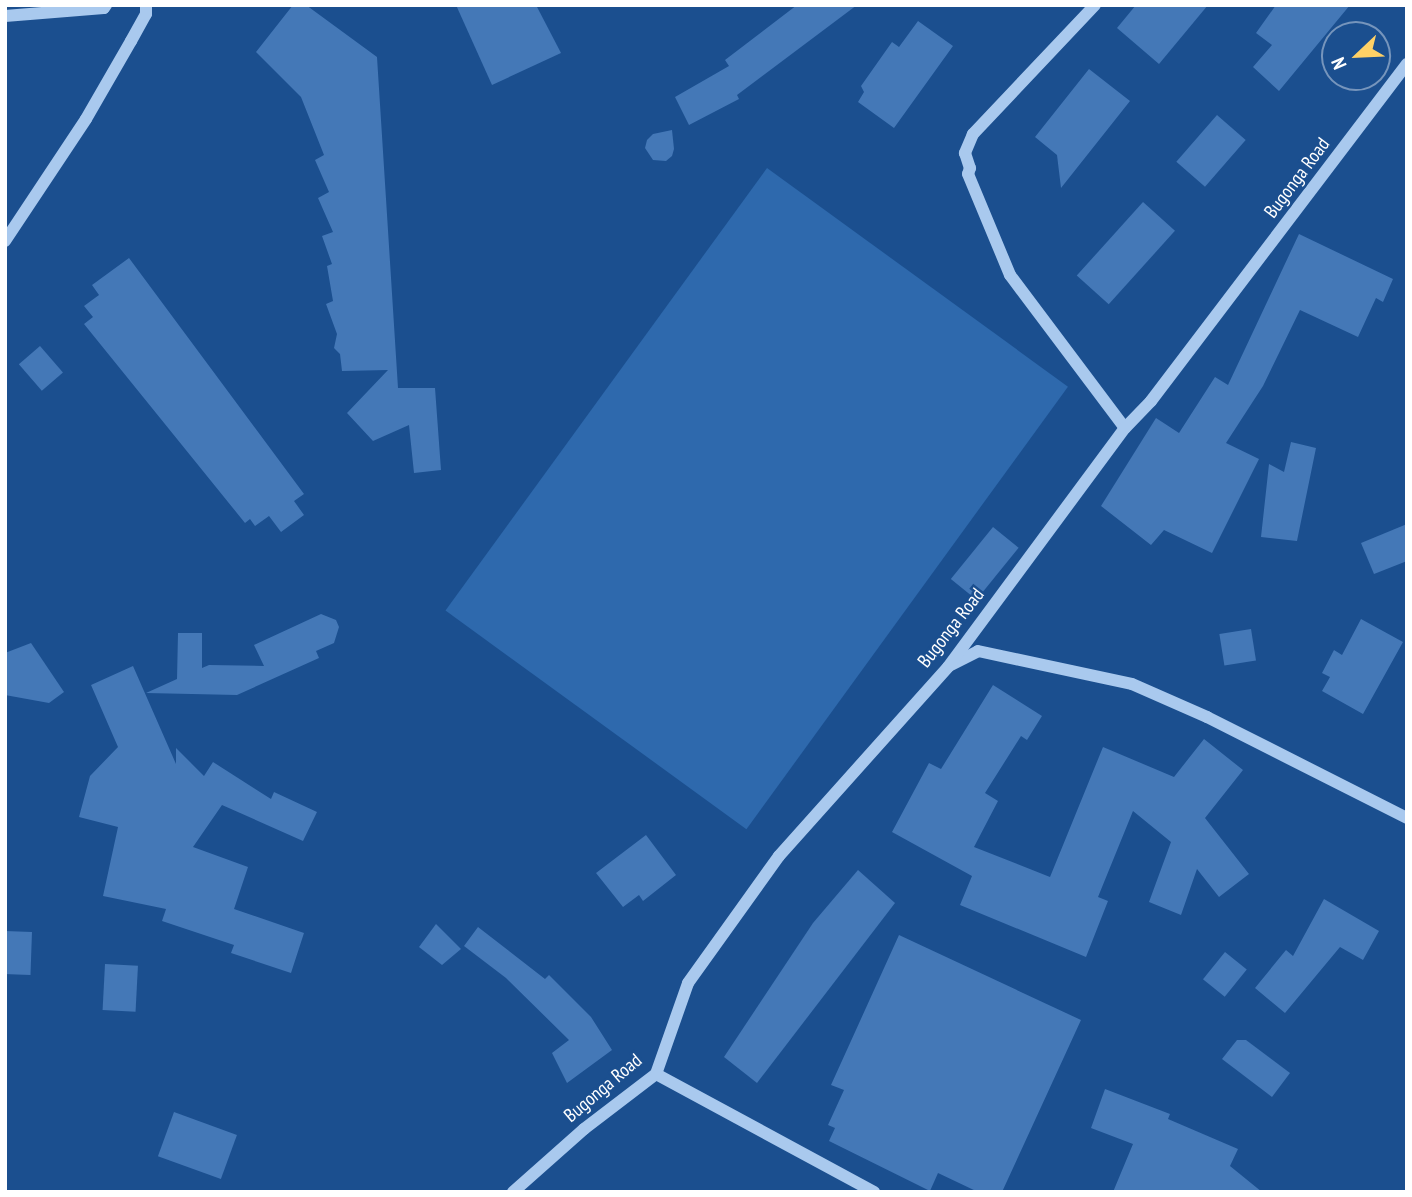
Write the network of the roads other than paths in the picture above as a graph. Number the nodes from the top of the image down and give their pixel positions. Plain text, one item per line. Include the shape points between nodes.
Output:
1 (146, 5) edge
2 (1095, 5) edge
3 (105, 7) edge
4 (5, 16) edge
5 (1407, 64) edge
6 (5, 241) edge
7 (1125, 428) junction
8 (948, 667) junction
9 (1407, 818) edge
10 (656, 1074) junction
11 (513, 1192) edge
12 (874, 1192) edge

1 - 6 street via 146,14 86,119
2 - 7 street via 973,134 965,153 968,174 1010,275
3 - 4 street
5 - 7 street, Bugonga Road via 1159,390
7 - 8 street, Bugonga Road
8 - 9 street via 978,651 1132,684
8 - 10 street, Bugonga Road via 779,856 695,973
10 - 11 street, Bugonga Road
10 - 12 street

